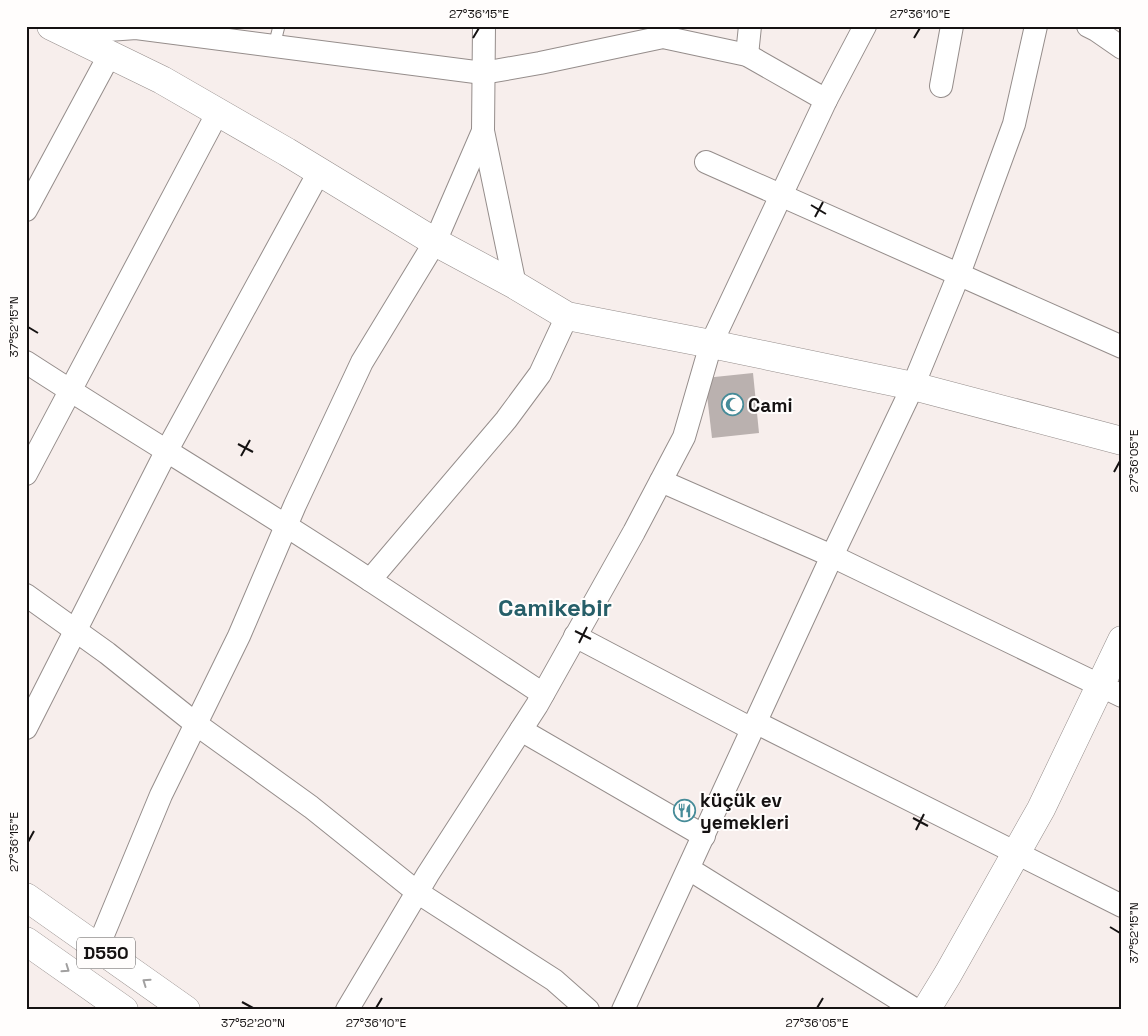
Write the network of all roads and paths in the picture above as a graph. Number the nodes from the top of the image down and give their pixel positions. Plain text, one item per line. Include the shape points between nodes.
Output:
1 (484, 26) edge
2 (750, 26) edge
3 (865, 26) edge
4 (952, 26) edge
5 (1036, 26) edge
6 (1088, 26) edge
7 (59, 29) edge
8 (276, 36) edge
9 (1122, 48) edge
10 (110, 54) junction
11 (747, 55) junction
12 (483, 73) junction
13 (941, 86) dead end
14 (826, 100) junction
15 (218, 112) junction
16 (483, 131) junction
17 (706, 162) dead end
18 (319, 172) junction
19 (780, 195) junction
20 (26, 210) edge
21 (435, 242) junction
22 (959, 274) junction
23 (515, 285) junction
24 (567, 316) junction
25 (711, 344) junction
26 (1122, 347) edge
27 (26, 362) edge
28 (913, 386) junction
29 (70, 391) junction
30 (1122, 442) edge
31 (166, 452) junction
32 (26, 474) edge
33 (661, 481) junction
34 (287, 525) junction
35 (832, 556) junction
36 (370, 580) junction
37 (26, 595) edge
38 (75, 630) junction
39 (575, 636) junction
40 (1122, 640) edge
41 (1111, 691) edge
42 (543, 694) junction
43 (196, 724) junction
44 (754, 726) junction
45 (26, 728) edge
46 (521, 730) junction
47 (704, 836) junction
48 (1016, 853) junction
49 (689, 869) junction
50 (417, 892) junction
51 (26, 897) edge
52 (1122, 906) edge
53 (26, 941) edge
54 (98, 947) junction
55 (124, 1010) edge
56 (186, 1010) edge
57 (347, 1010) edge
58 (588, 1010) edge
59 (623, 1010) edge
60 (916, 1010) edge
61 (926, 1010) edge

1 - 12 street
2 - 11 street
3 - 14 street
4 - 13 street
5 - 22 street via 1014,124
6 - 9 street
7 - 8 street via 136,28
7 - 10 main road
8 - 12 street
10 - 15 main road
10 - 20 street
11 - 12 street via 663,37
11 - 14 street
12 - 16 street
14 - 19 street
15 - 18 main road
15 - 29 street
16 - 21 street
16 - 23 street
17 - 19 street
18 - 21 main road
18 - 31 street
19 - 22 street
19 - 25 street
21 - 23 main road
21 - 34 street via 362,362
22 - 26 street
22 - 28 street
23 - 24 main road
24 - 25 main road
24 - 36 street via 540,374 506,420
25 - 28 main road
25 - 33 street via 684,437
27 - 29 street
28 - 30 main road
28 - 35 street
29 - 31 street
29 - 32 street
31 - 34 street
31 - 38 street
33 - 35 street
33 - 39 street
34 - 36 street
34 - 43 street via 239,636
35 - 41 street
35 - 44 street
36 - 42 street
37 - 38 street
38 - 43 street
38 - 45 street
39 - 42 street
39 - 44 street
40 - 41 main road
41 - 48 main road
42 - 46 street
43 - 50 street via 311,807
43 - 54 street via 162,795
44 - 47 street
44 - 48 street
46 - 47 street
46 - 50 street
47 - 49 street
48 - 52 street
48 - 61 main road
49 - 59 street
49 - 60 street
50 - 57 street
50 - 58 street via 554,980
51 - 54 main road, D550
53 -> 55 main road, D550
56 -> 54 main road, D550

